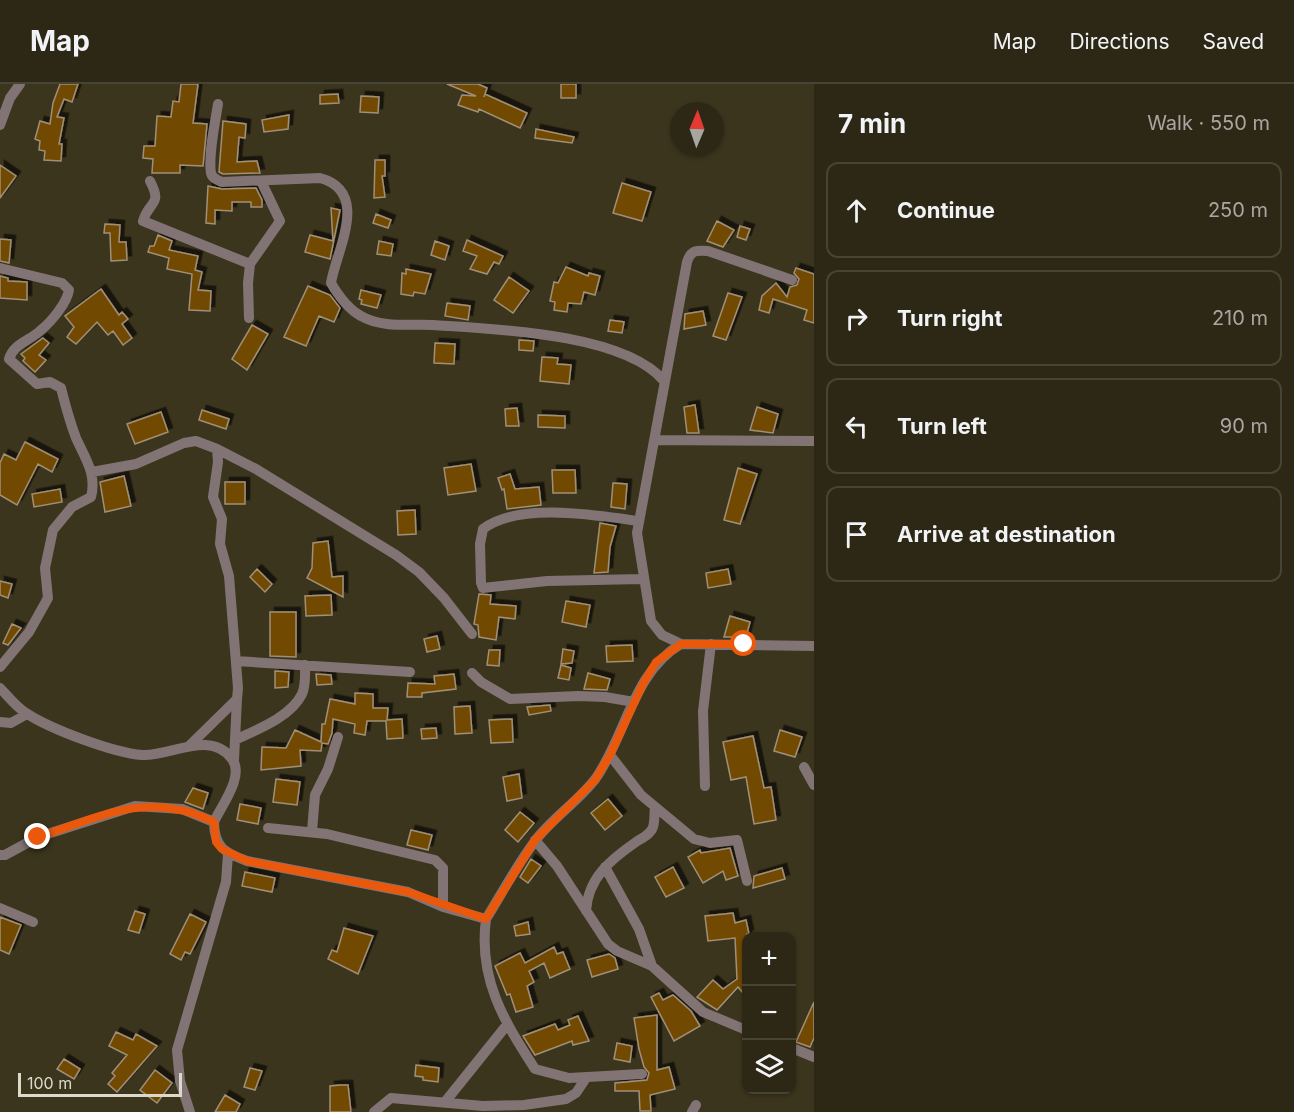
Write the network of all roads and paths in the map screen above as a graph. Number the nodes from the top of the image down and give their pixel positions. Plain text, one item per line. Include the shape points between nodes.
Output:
1 (20, 84) edge
2 (218, 104) dead end
3 (0, 125) edge
4 (150, 181) dead end
5 (261, 181) junction
6 (250, 264) junction
7 (0, 268) edge
8 (792, 280) dead end
9 (249, 318) dead end
10 (664, 381) junction
11 (654, 440) junction
12 (814, 441) edge
13 (217, 449) junction
14 (92, 472) junction
15 (638, 521) junction
16 (642, 579) junction
17 (472, 634) dead end
18 (681, 644) junction
19 (711, 644) junction
20 (814, 646) edge
21 (236, 661) junction
22 (305, 665) junction
23 (0, 667) edge
24 (410, 672) dead end
25 (472, 673) dead end
26 (0, 688) edge
27 (237, 699) junction
28 (634, 702) junction
29 (27, 714) junction
30 (0, 722) edge
31 (338, 737) dead end
32 (235, 740) junction
33 (189, 746) junction
34 (610, 755) junction
35 (234, 760) junction
36 (804, 767) dead end
37 (814, 785) edge
38 (705, 786) dead end
39 (655, 808) junction
40 (214, 822) junction
41 (268, 828) dead end
42 (312, 831) junction
43 (535, 840) junction
44 (228, 854) junction
45 (0, 855) edge
46 (605, 867) junction
47 (747, 880) dead end
48 (443, 906) junction
49 (0, 908) edge
50 (586, 911) junction
51 (486, 919) junction
52 (33, 922) dead end
53 (652, 966) junction
54 (506, 1026) junction
55 (742, 1028) edge
56 (796, 1050) edge
57 (814, 1057) edge
58 (642, 1074) dead end
59 (586, 1078) junction
60 (445, 1102) junction
61 (540, 1107) edge
62 (190, 1112) edge
63 (374, 1112) edge

1 - 3 street
2 - 5 street via 211,174 222,182
4 - 6 street via 157,197 143,221
5 - 6 street via 280,221
5 - 10 street via 320,178 340,189 348,231 331,283 347,306 361,316 377,322 483,329 584,342 643,362
6 - 9 street
7 - 14 street via 62,283 69,290 41,331 12,352 9,359 37,384 51,382 61,388
8 - 10 street via 708,251 689,254
10 - 11 street
11 - 12 street
11 - 15 street
13 - 14 street via 196,441 184,443 136,464
13 - 17 street via 396,555 419,572
13 - 21 street via 213,497 222,519 221,550 229,576
14 - 23 street via 91,496 72,507 53,530 45,568 48,598
15 - 16 street
15 - 16 street via 559,514 502,518 483,529 481,583 483,588 547,581
16 - 18 street via 651,621 662,635
18 - 19 street
18 - 28 street via 656,662
19 - 20 street
19 - 38 street via 703,711
21 - 22 street
21 - 27 street
22 - 24 street
22 - 32 street via 304,687 294,704 261,728
25 - 28 street via 510,699 605,697
26 - 29 street
27 - 32 street
27 - 33 street
28 - 34 street
29 - 30 street via 18,720
29 - 33 street via 86,739 138,755
31 - 42 street via 328,769 316,788
32 - 35 street
33 - 35 street via 215,748
34 - 39 street
34 - 43 street via 595,780
35 - 40 street via 233,786
36 - 37 street
39 - 46 street via 649,834
39 - 47 street via 702,842 737,840
40 - 44 street via 216,842
40 - 45 street via 182,809 135,806 38,837
41 - 42 street
42 - 48 street via 435,860 443,868
43 - 50 street
43 - 51 street
44 - 48 street via 408,892
44 - 62 street via 226,882 177,1050 180,1081
46 - 50 street via 590,889
46 - 53 street via 639,929
48 - 51 street
49 - 52 street
50 - 53 street via 608,944
51 - 54 street via 484,937 490,985
53 - 55 street via 703,1012
54 - 59 street via 535,1069 551,1076
54 - 60 street
56 - 57 street
58 - 59 street
59 - 61 street via 576,1093
60 - 61 street
60 - 63 street via 391,1098

